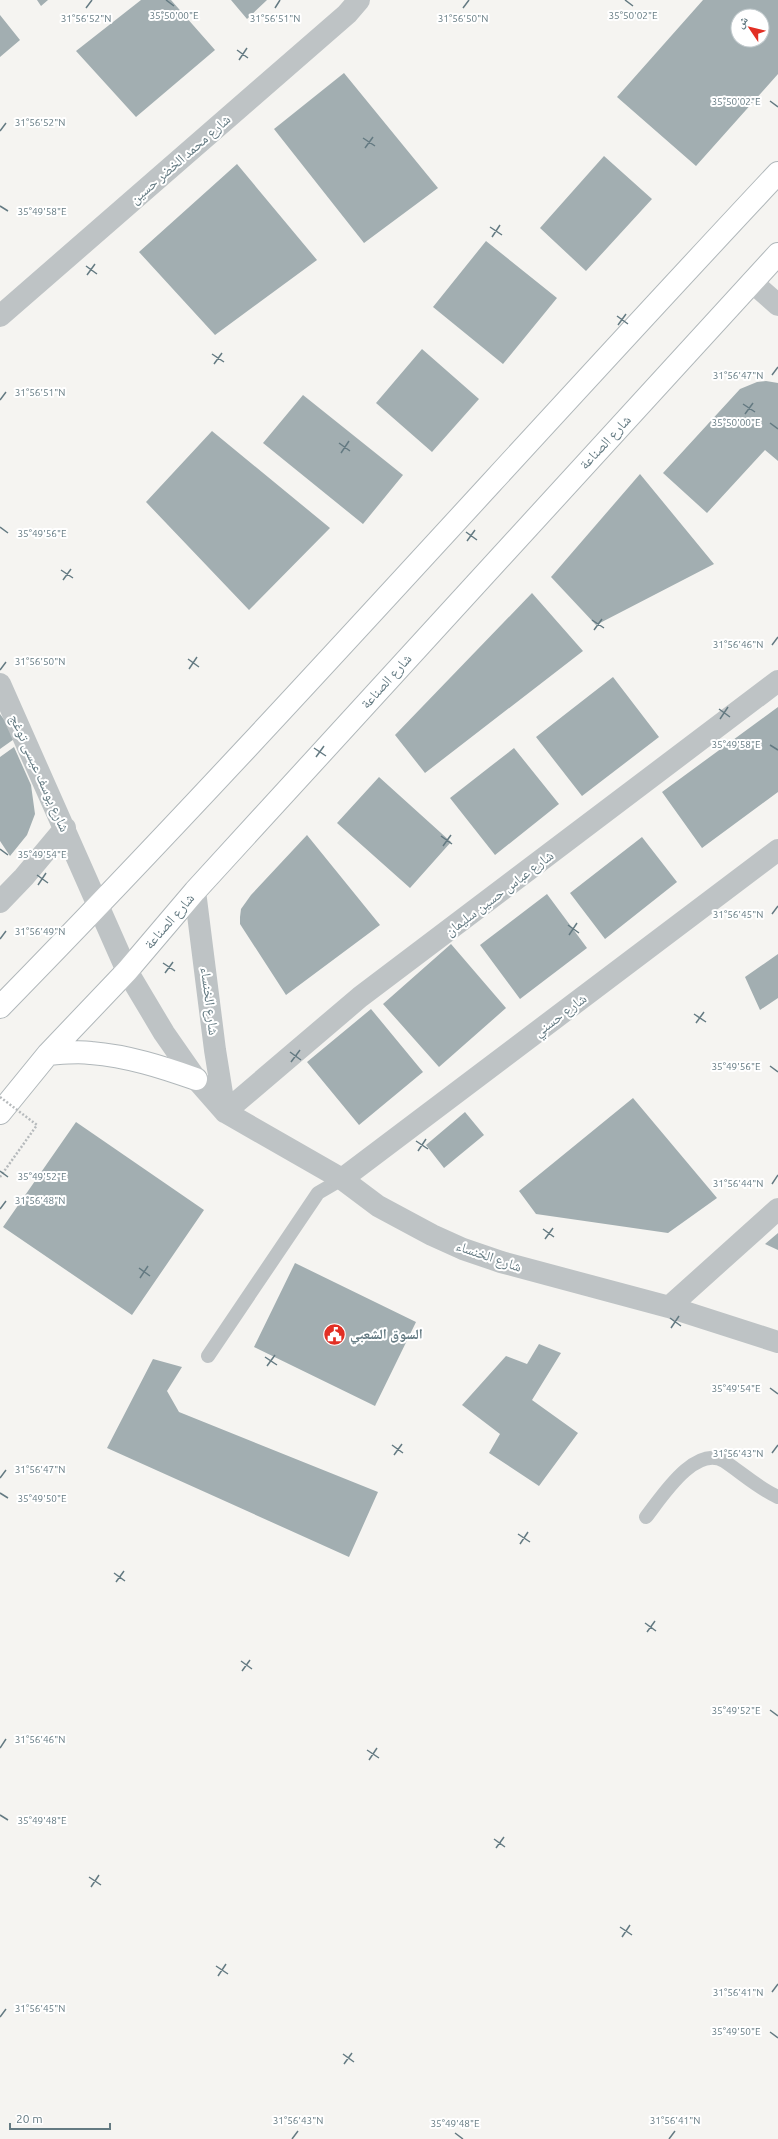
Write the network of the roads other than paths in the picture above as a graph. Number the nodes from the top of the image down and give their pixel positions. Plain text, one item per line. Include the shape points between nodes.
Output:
1 (359, 0) edge
2 (778, 173) edge
3 (778, 254) edge
4 (752, 282) junction
5 (778, 305) edge
6 (0, 316) edge
7 (778, 681) edge
8 (0, 684) edge
9 (65, 828) junction
10 (778, 850) edge
11 (195, 891) junction
12 (0, 902) edge
13 (97, 906) junction
14 (127, 971) junction
15 (0, 1007) edge
16 (48, 1054) junction
17 (196, 1079) junction
18 (225, 1112) junction
19 (0, 1113) edge
20 (342, 1178) junction
21 (778, 1209) edge
22 (669, 1307) junction
23 (778, 1342) edge
24 (208, 1356) dead end
25 (778, 1497) edge
26 (646, 1517) dead end

1 - 6 street, شارع محمد الخضر حسين via 347,14
2 - 13 main road via 364,623
3 - 4 main road, شارع الصناعة
4 - 5 street
4 - 11 main road, شارع الصناعة
7 - 18 street, شارع عباس حسين سليمان via 360,997
8 - 9 street, شارع يوسف عيسى توغج
9 - 12 street
9 - 13 street, شارع يوسف عيسى توغج
10 - 20 street, شارع حسني
11 - 14 main road, شارع الصناعة
11 - 18 street, شارع الخنساء
13 - 14 street, شارع يوسف عيسى توغج
13 - 15 main road
14 - 16 main road, شارع الصناعة
14 - 17 street, شارع الخنساء via 164,1033
16 - 17 main road via 90,1052 122,1057 148,1062
16 - 19 main road, شارع الصناعة
17 - 18 street, شارع الخنساء
18 - 20 street, شارع الخنساء
20 - 22 street, شارع الخنساء via 378,1206 432,1235 463,1248 501,1262
20 - 24 lane via 318,1193
21 - 22 street
22 - 23 street, شارع الخنساء
25 - 26 lane via 723,1461 711,1457 703,1459 679,1477

